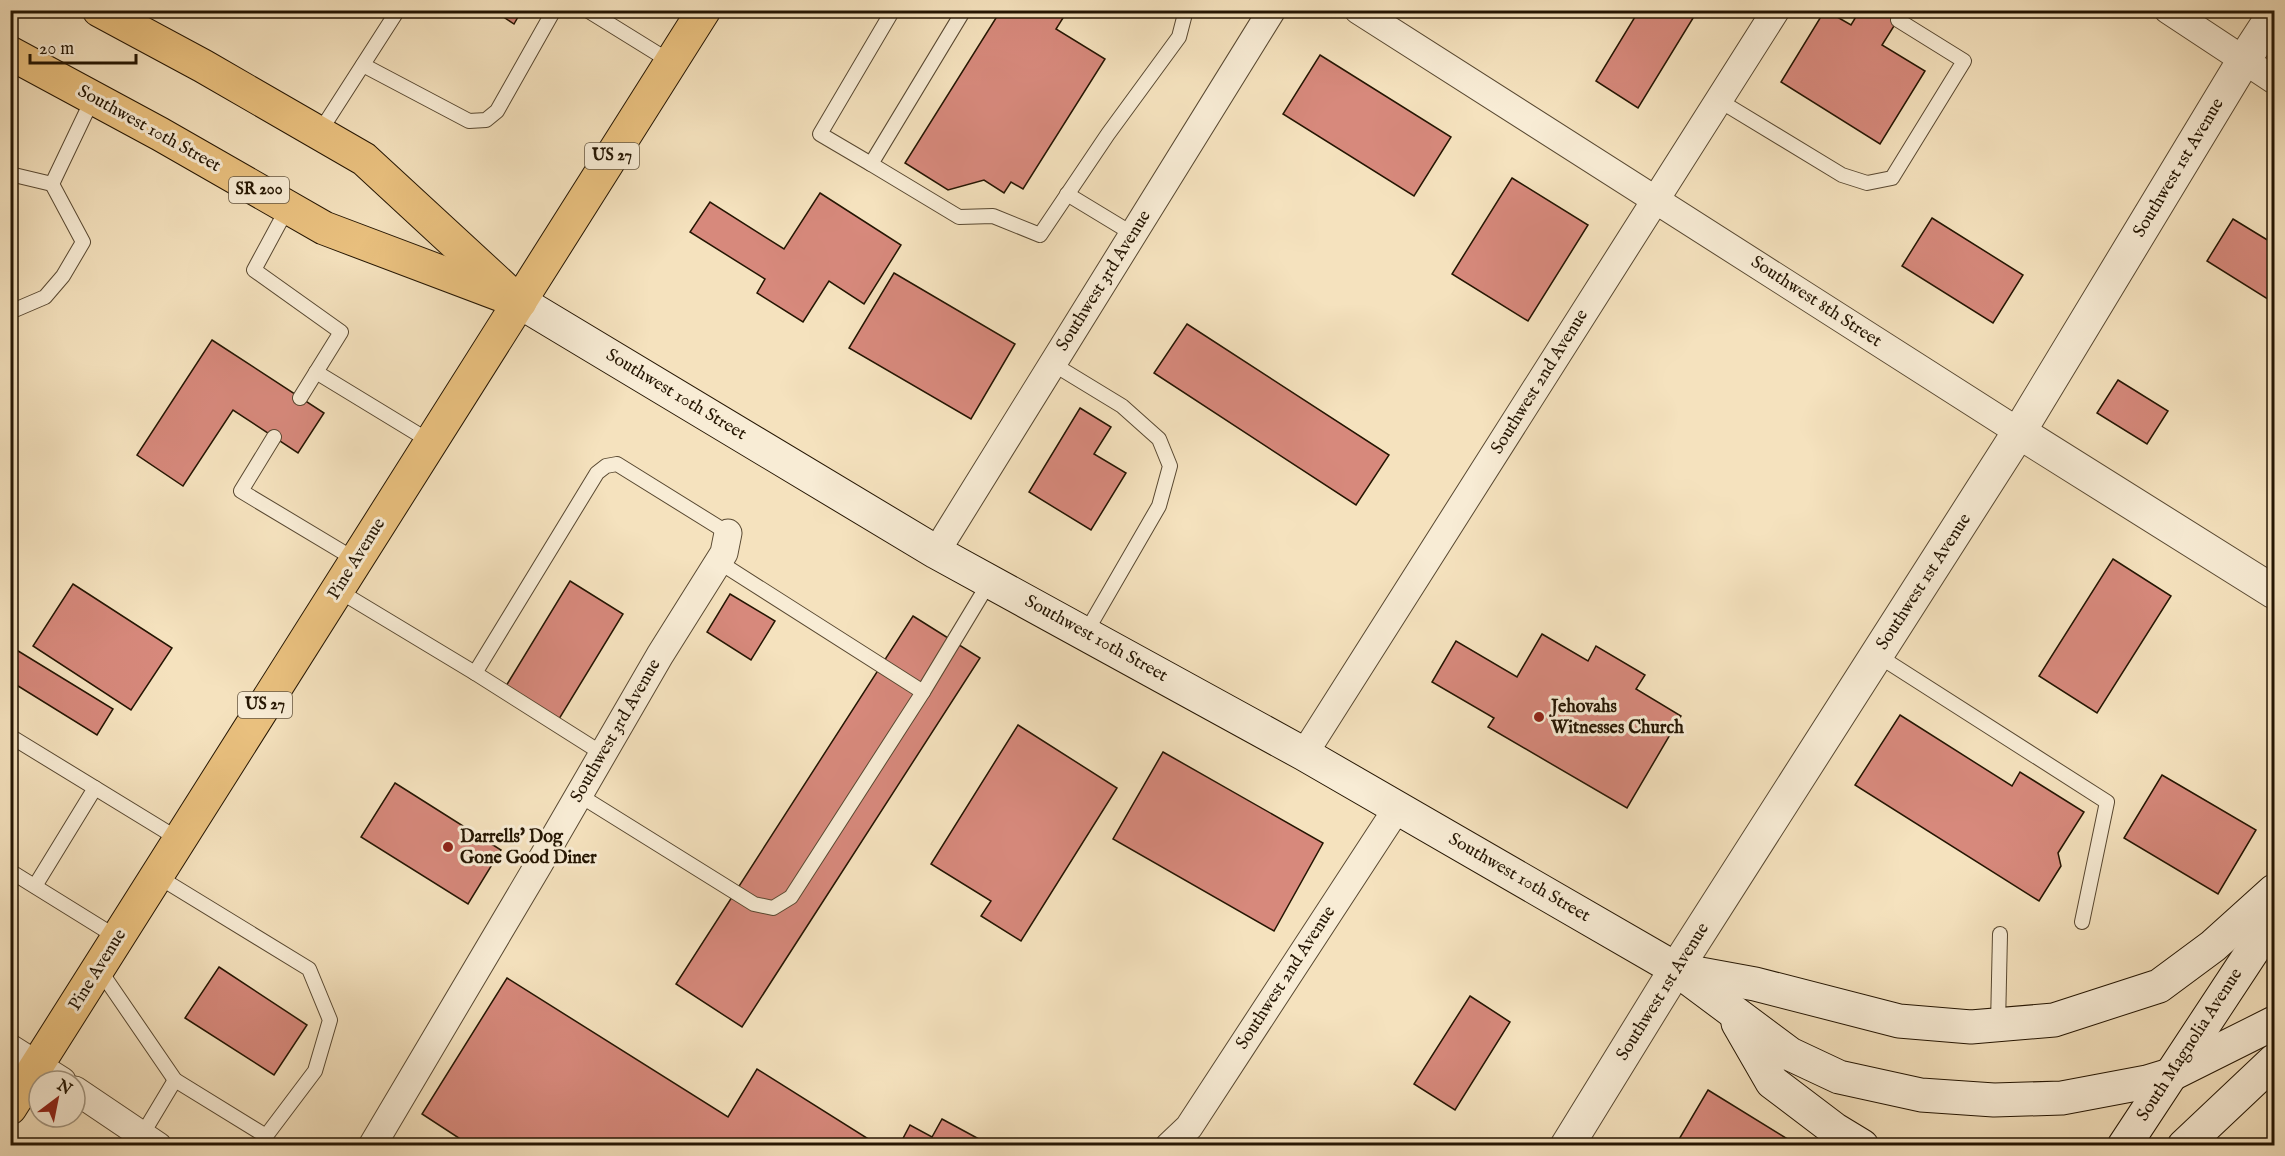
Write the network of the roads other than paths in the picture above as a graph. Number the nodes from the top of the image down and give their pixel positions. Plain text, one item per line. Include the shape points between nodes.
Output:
1 (99, 10) edge
2 (398, 10) edge
3 (554, 10) edge
4 (587, 10) edge
5 (704, 10) edge
6 (893, 10) edge
7 (964, 10) edge
8 (1186, 10) edge
9 (1272, 10) edge
10 (1358, 10) edge
11 (1776, 10) edge
12 (2168, 10) edge
13 (2274, 14) edge
14 (1898, 20) dead end
15 (10, 53) edge
16 (2244, 60) junction
17 (671, 62) junction
18 (363, 65) junction
19 (2274, 80) edge
20 (93, 98) junction
21 (1719, 101) junction
22 (319, 133) junction
23 (871, 164) junction
24 (10, 174) edge
25 (52, 184) junction
26 (1067, 195) junction
27 (1656, 200) junction
28 (288, 207) junction
29 (1133, 234) junction
30 (520, 302) junction
31 (10, 312) edge
32 (1053, 364) junction
33 (316, 372) junction
34 (300, 398) dead end
35 (2019, 432) junction
36 (274, 437) dead end
37 (431, 442) junction
38 (728, 533) joint
39 (936, 552) junction
40 (357, 560) junction
41 (719, 562) junction
42 (990, 581) junction
43 (339, 591) junction
44 (2274, 592) edge
45 (1085, 634) junction
46 (1877, 655) junction
47 (475, 673) junction
48 (923, 692) junction
49 (10, 736) edge
50 (603, 754) junction
51 (1304, 754) junction
52 (95, 788) junction
53 (579, 795) junction
54 (1398, 807) junction
55 (180, 840) junction
56 (10, 871) edge
57 (157, 876) junction
58 (35, 886) junction
59 (2274, 891) edge
60 (2274, 913) edge
61 (2082, 922) dead end
62 (2000, 934) dead end
63 (118, 938) junction
64 (99, 969) junction
65 (1676, 969) junction
66 (1729, 1009) junction
67 (2274, 1023) edge
68 (1998, 1025) junction
69 (10, 1048) edge
70 (2274, 1061) edge
71 (44, 1069) edge
72 (52, 1069) edge
73 (2170, 1075) junction
74 (175, 1080) junction
75 (27, 1093) edge
76 (87, 1098) edge
77 (10, 1108) edge
78 (150, 1140) edge
79 (372, 1146) edge
80 (1170, 1146) edge
81 (1567, 1146) edge
82 (1862, 1146) edge
83 (2124, 1146) edge
84 (2184, 1146) edge

1 - 22 main road, Southwest 10th Street
2 - 18 lane
3 - 18 lane via 497,111 486,120 469,121
4 - 17 lane
5 - 17 main road, Pine Avenue / US 27
6 - 23 lane via 820,134
7 - 23 lane
8 - 26 lane via 1179,36
9 - 29 street, Southwest 3rd Avenue
10 - 27 street, Southwest 8th Street
11 - 21 street, Southwest 2nd Avenue
12 - 16 street
13 - 16 main road, Southwest 1st Avenue
14 - 21 lane via 1964,62 1892,178 1867,183 1842,175
15 - 20 main road, Southwest 10th Street / SR 200
16 - 19 street
16 - 35 main road, Southwest 1st Avenue
17 - 30 main road, Pine Avenue / US 27
18 - 22 lane
20 - 25 lane
20 - 28 main road, Southwest 10th Street / SR 200
21 - 27 street, Southwest 2nd Avenue
22 - 30 main road, Southwest 10th Street via 364,159
23 - 26 lane via 958,217 993,216 1040,235
24 - 25 lane
25 - 31 lane via 83,242 45,297
26 - 29 lane
27 - 35 street, Southwest 8th Street
27 - 51 street, Southwest 2nd Avenue
28 - 30 main road, Southwest 10th Street / SR 200 via 324,228
28 - 33 lane via 254,270 341,332
29 - 32 street, Southwest 3rd Avenue
30 - 37 main road, Pine Avenue / US 27
30 - 39 main road, Southwest 10th Street
32 - 39 street, Southwest 3rd Avenue
32 - 45 lane via 1122,406 1159,439 1170,466 1159,506
33 - 34 lane
33 - 37 lane
35 - 44 main road, Southwest 8th Street
35 - 46 main road, Southwest 1st Avenue
36 - 40 lane via 241,491
37 - 40 main road, Pine Avenue / US 27
38 - 41 street, Southwest 3rd Avenue
38 - 47 lane via 617,464 606,466 597,473
39 - 42 main road, Southwest 10th Street
40 - 43 main road, Pine Avenue / US 27
41 - 48 lane
41 - 50 street, Southwest 3rd Avenue
42 - 45 main road, Southwest 10th Street
42 - 48 lane
43 - 47 lane
43 - 55 main road, Pine Avenue / US 27
45 - 51 main road, Southwest 10th Street
46 - 61 lane via 2107,802
46 - 65 main road, Southwest 1st Avenue
47 - 50 lane
48 - 53 lane via 790,897 773,908 754,904
49 - 52 lane
50 - 53 street, Southwest 3rd Avenue
51 - 54 main road, Southwest 10th Street
52 - 55 lane
52 - 58 lane
53 - 79 street, Southwest 3rd Avenue
54 - 65 main road, Southwest 10th Street
54 - 80 street, Southwest 2nd Avenue via 1189,1127
55 - 57 main road, Pine Avenue / US 27
56 - 58 lane
57 - 63 main road, Pine Avenue / US 27
57 - 74 lane via 309,969 330,1020 315,1071 266,1136
58 - 63 lane
59 - 68 main road, Southwest 10th Street via 2213,946 2159,986 2054,1020
60 - 73 main road, South Magnolia Avenue
62 - 68 lane
63 - 64 main road, Pine Avenue / US 27
64 - 72 main road, Pine Avenue / US 27
64 - 74 lane
65 - 66 main road, Southwest 10th Street
65 - 68 main road, Southwest 10th Street via 1755,984 1899,1021 1971,1027
65 - 81 main road, Southwest 1st Avenue
66 - 73 main road, Southwest 10th Street via 1790,1054 1839,1077 1921,1095 1994,1100 2062,1098
66 - 82 main road via 1773,1082
67 - 73 main road, Southwest 10th Street
69 - 71 street
70 - 84 main road
73 - 83 main road, South Magnolia Avenue
74 - 78 lane
75 - 77 main road, Pine Avenue / US 27
76 - 78 street

